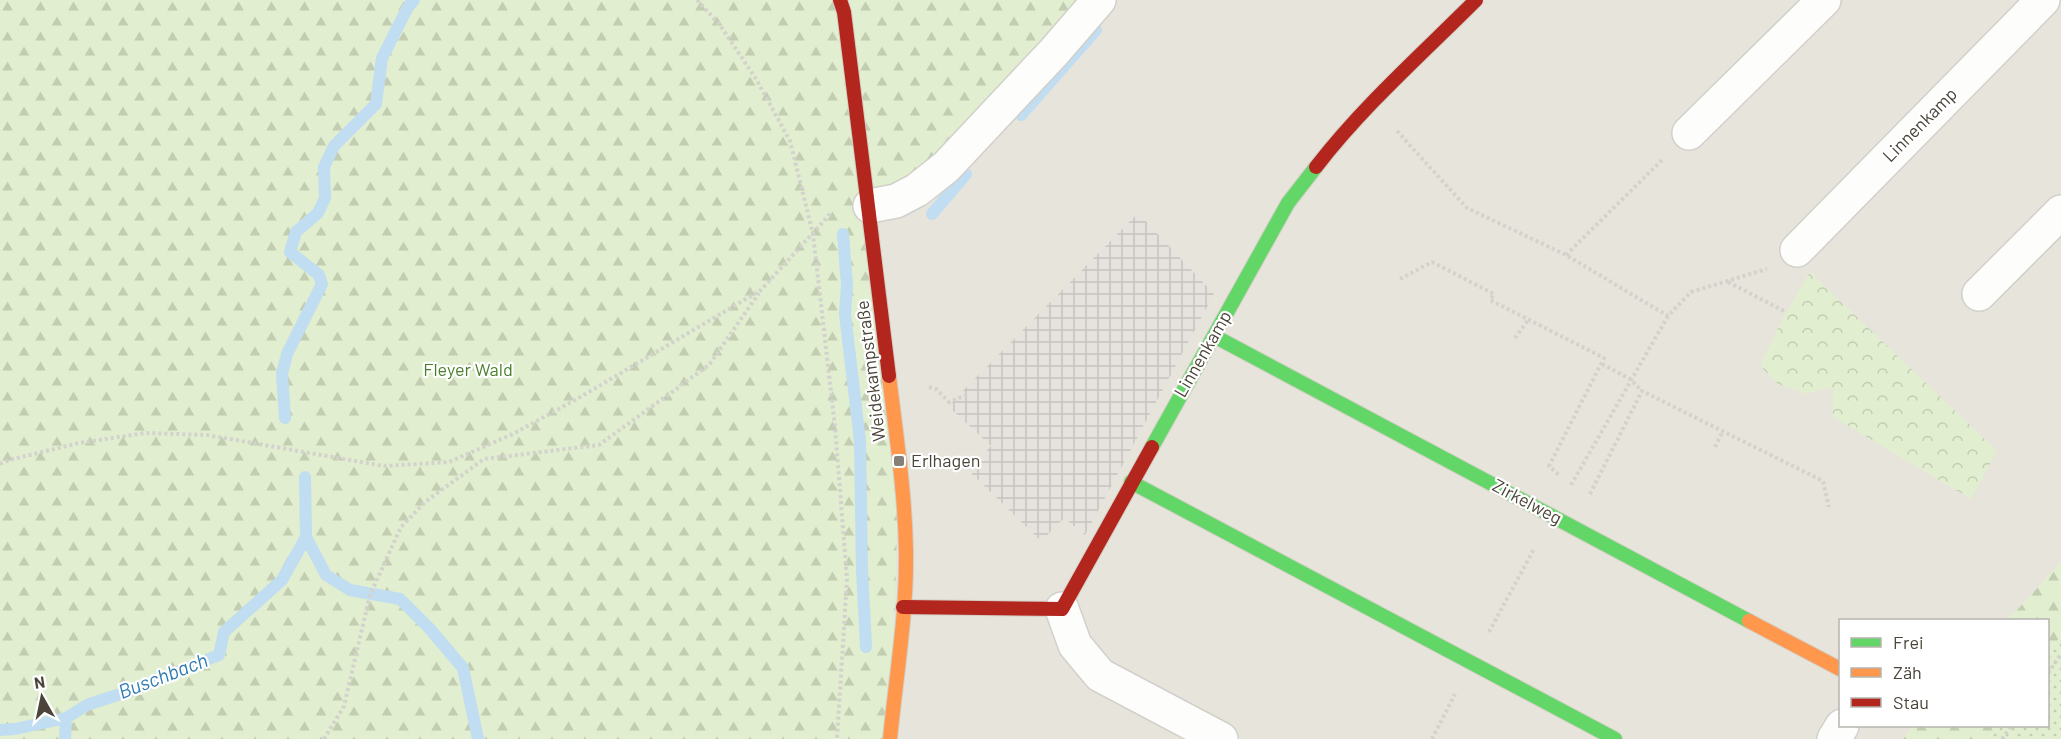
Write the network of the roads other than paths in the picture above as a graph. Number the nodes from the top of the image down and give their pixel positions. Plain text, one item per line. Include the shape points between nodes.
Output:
1 (840, 0) edge
2 (1099, 0) edge
3 (1476, 0) edge
4 (1824, 0) edge
5 (2045, 0) edge
6 (2061, 14) edge
7 (1689, 133) road end
8 (870, 206) junction
9 (2061, 212) edge
10 (1797, 250) road end
11 (1978, 294) dead end
12 (1214, 336) junction
13 (1131, 482) junction
14 (903, 607) junction
15 (1062, 609) junction
16 (1839, 668) edge
17 (890, 739) edge
18 (1221, 739) edge
19 (1615, 739) edge

1 - 8 street, Weidekampstraße
2 - 8 street via 946,167 896,201
3 - 12 street, Linnenkamp via 1371,104 1288,203
4 - 7 street
5 - 6 street, Linnenkamp
5 - 10 street, Linnenkamp
8 - 14 street, Weidekampstraße via 899,461 906,551
9 - 11 street
12 - 13 street, Linnenkamp
12 - 16 street, Zirkelweg
13 - 15 street, Linnenkamp
13 - 19 street
14 - 15 street
14 - 17 street, Weidekampstraße
15 - 18 street via 1076,645 1100,675

